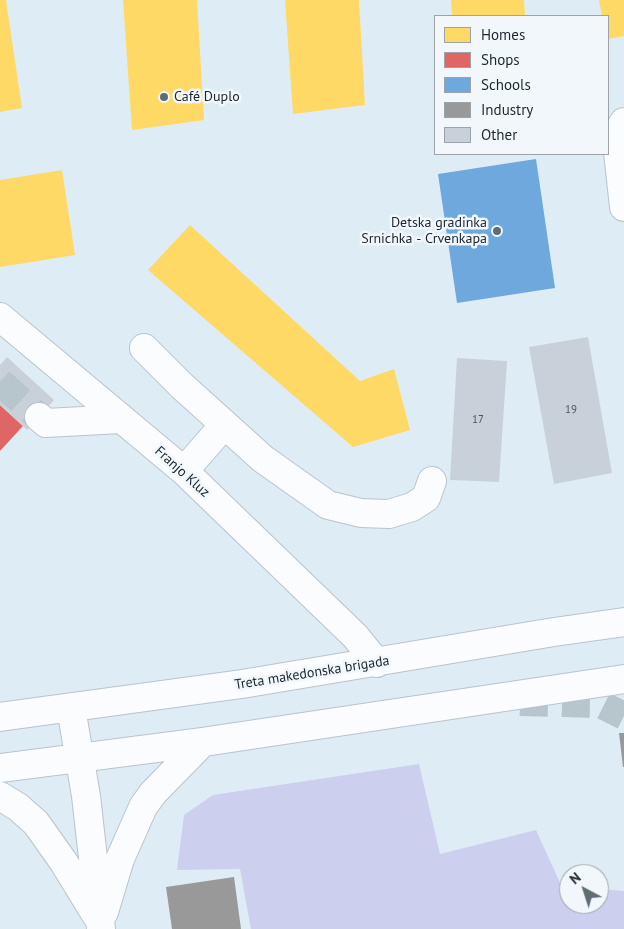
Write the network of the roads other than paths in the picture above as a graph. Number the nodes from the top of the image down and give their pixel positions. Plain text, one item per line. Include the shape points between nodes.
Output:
1 (624, 122) edge
2 (624, 206) edge
3 (0, 317) edge
4 (144, 348) dead end
5 (39, 417) tunnel mouth
6 (121, 419) junction
7 (224, 425) junction
8 (184, 471) junction
9 (432, 481) dead end
10 (624, 622) edge
11 (377, 663) junction
12 (624, 679) edge
13 (71, 708) junction
14 (0, 717) edge
15 (203, 742) junction
16 (79, 757) junction
17 (0, 768) edge
18 (0, 796) edge
19 (101, 926) edge

1 - 2 street via 616,134
3 - 6 street, Franjo Kluz
4 - 7 street
5 - 6 street via 46,424
6 - 8 street, Franjo Kluz
7 - 8 street
7 - 9 street via 263,459 328,504 361,513 389,514 412,507 426,498
8 - 11 street, Franjo Kluz via 355,636
10 - 11 street, Treta makedonska brigada
11 - 13 street, Treta makedonska brigada
12 - 15 street
13 - 14 street, Treta makedonska brigada
13 - 16 street
15 - 16 street
15 - 19 street via 142,807 120,859
16 - 17 street
16 - 19 street
18 - 19 street via 36,823 63,861

